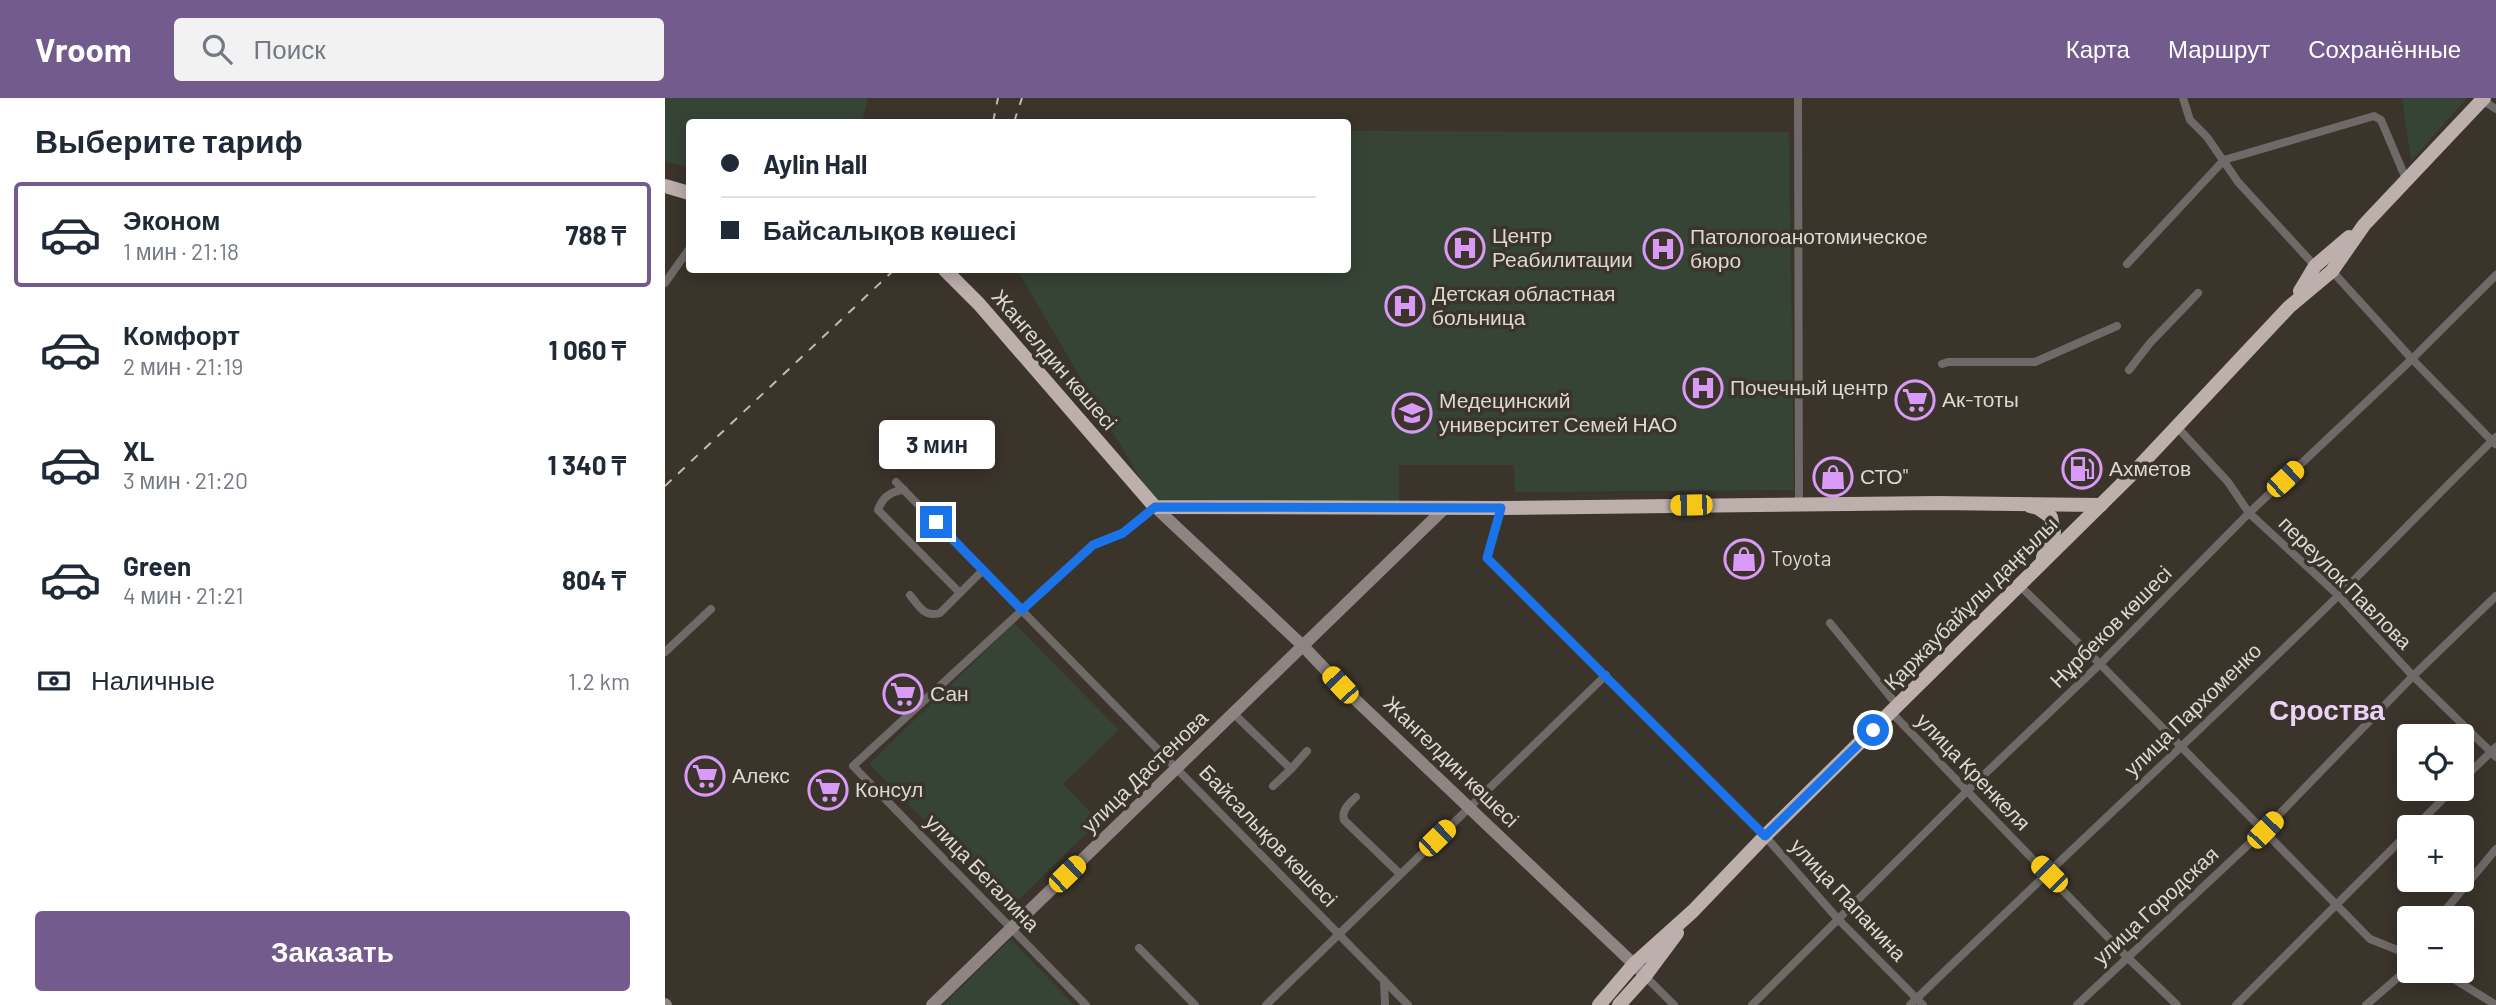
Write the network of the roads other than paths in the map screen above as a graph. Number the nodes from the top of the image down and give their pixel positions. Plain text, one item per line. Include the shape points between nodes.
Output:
1 (1798, 98) edge
2 (2183, 98) edge
3 (2483, 99) edge
4 (2496, 109) edge
5 (2224, 160) junction
6 (2406, 178) junction
7 (665, 186) edge
8 (686, 192) edge
9 (686, 253) edge
10 (2127, 264) dead end
11 (2323, 269) junction
12 (949, 273) edge
13 (2496, 275) edge
14 (665, 283) edge
15 (2199, 293) dead end
16 (2117, 326) dead end
17 (2412, 359) junction
18 (1942, 364) dead end
19 (2129, 370) dead end
20 (2177, 426) junction
21 (2495, 441) edge
22 (2133, 473) junction
23 (896, 482) dead end
24 (904, 490) junction
25 (2008, 503) junction
26 (1799, 504) junction
27 (2071, 504) junction
28 (2101, 505) junction
29 (1155, 507) junction
30 (1445, 508) junction
31 (1501, 508) junction
32 (2249, 513) junction
33 (983, 570) junction
34 (2024, 582) junction
35 (960, 593) junction
36 (910, 595) dead end
37 (2338, 595) junction
38 (2496, 596) edge
39 (711, 609) dead end
40 (1022, 610) junction
41 (1830, 623) dead end
42 (1303, 645) junction
43 (665, 652) edge
44 (2100, 664) junction
45 (1606, 675) junction
46 (2413, 676) junction
47 (1894, 708) junction
48 (1233, 713) junction
49 (2181, 746) junction
50 (1307, 751) dead end
51 (2494, 752) edge
52 (1177, 768) junction
53 (1290, 769) junction
54 (2474, 770) edge
55 (1273, 786) dead end
56 (1967, 791) junction
57 (1356, 797) dead end
58 (2441, 801) edge
59 (1469, 807) junction
60 (2427, 815) edge
61 (2265, 830) junction
62 (1765, 836) junction
63 (2397, 844) edge
64 (2496, 849) edge
65 (1400, 874) junction
66 (2049, 874) junction
67 (2335, 904) junction
68 (2449, 906) edge
69 (1693, 911) junction
70 (1837, 918) junction
71 (1012, 928) junction
72 (1339, 934) junction
73 (1139, 948) dead end
74 (2397, 950) edge
75 (2126, 956) junction
76 (1634, 964) junction
77 (1645, 976) junction
78 (2397, 978) edge
79 (1384, 981) junction
80 (2460, 983) edge
81 (1917, 1003) edge
82 (932, 1005) edge
83 (1086, 1005) edge
84 (1195, 1005) edge
85 (1266, 1005) edge
86 (1385, 1005) edge
87 (1408, 1005) edge
88 (1599, 1005) edge
89 (1619, 1005) edge
90 (1674, 1005) edge
91 (1752, 1005) edge
92 (2077, 1005) edge
93 (2178, 1005) edge
94 (2236, 1005) edge
95 (2365, 1005) edge
96 (2496, 1005) edge

1 - 26 street
2 - 5 street via 2190,120
3 - 4 street
3 - 6 highway
5 - 6 street via 2374,116 2382,120
5 - 10 street
5 - 11 street via 2238,182
6 - 11 highway
7 - 8 highway
9 - 14 street
11 - 17 street
11 - 20 highway
12 - 29 highway, Жангелдин көшесі
13 - 17 street, Нұрбеков көшесі
15 - 19 street
16 - 18 street via 2035,362
17 - 21 street
17 - 32 street, Нұрбеков көшесі
20 - 22 highway
20 - 32 street, переулок Павлова via 2228,482
21 - 37 street, улица Пархоменко
22 - 27 highway via 2104,495
22 - 28 highway, Қаржаубайұлы даңғылы
23 - 24 street, Байсалықов көшесі
24 - 33 street, Байсалықов көшесі
24 - 35 street via 885,498 878,510
25 - 26 highway
25 - 27 highway
25 - 34 highway via 2038,508 2051,517 2054,533 2048,551
26 - 31 highway
27 - 28 highway
28 - 34 highway, Қаржаубайұлы даңғылы
29 - 30 highway
29 - 40 street via 1123,533 1093,545
29 - 42 street, Жангелдин көшесі
30 - 31 highway
30 - 42 street, улица Дастенова
31 - 45 street, улица Папанина via 1487,558
32 - 37 street, переулок Павлова
32 - 44 street, Нұрбеков көшесі
33 - 35 street
33 - 40 street, Байсалықов көшесі
34 - 44 street
34 - 47 highway, Қаржаубайұлы даңғылы
35 - 36 street via 934,615 925,613
37 - 46 street, переулок Павлова
37 - 49 street, улица Пархоменко
38 - 46 street, улица Городская
39 - 43 street
40 - 52 street, Байсалықов көшесі
40 - 71 street, улица Бегалина via 853,766
41 - 47 street, улица Кренкеля
42 - 48 street, улица Дастенова
42 - 59 street, Жангелдин көшесі
44 - 49 street
44 - 56 street, Нұрбеков көшесі
45 - 59 street
45 - 62 street, улица Папанина
46 - 51 street, переулок Павлова
46 - 61 street, улица Городская
47 - 56 street, улица Кренкеля
47 - 62 highway, Қаржаубайұлы даңғылы
48 - 52 street, улица Дастенова
48 - 53 street, улица Дастенова
49 - 61 street
49 - 66 street, улица Пархоменко
50 - 53 street
51 - 54 street
52 - 71 street, улица Дастенова
52 - 72 street, Байсалықов көшесі
53 - 55 street
56 - 66 street, улица Кренкеля
56 - 70 street, Нұрбеков көшесі
57 - 65 street via 1345,808 1344,820
58 - 60 street
59 - 65 street
59 - 76 street, Жангелдин көшесі
61 - 67 street
61 - 75 street, улица Городская
62 - 69 highway, Қаржаубайұлы даңғылы
62 - 70 street, улица Папанина
63 - 67 street
64 - 68 street
65 - 72 street
66 - 75 street, улица Кренкеля
66 - 81 street, улица Пархоменко via 1982,934
67 - 74 street via 2370,939
67 - 94 street
69 - 76 highway, Қаржаубайұлы даңғылы
69 - 77 highway, Қаржаубайұлы даңғылы
70 - 81 street, улица Папанина
70 - 91 street, Нұрбеков көшесі
71 - 82 street, улица Дастенова
71 - 83 street, улица Бегалина
72 - 79 street, Байсалықов көшесі
72 - 85 street
73 - 84 street
75 - 92 street, улица Городская
75 - 93 street, улица Кренкеля
76 - 77 street, Жангелдин көшесі
76 - 88 highway, Қаржаубайұлы даңғылы
77 - 89 highway, Қаржаубайұлы даңғылы
77 - 90 street, Жангелдин көшесі
78 - 95 street
79 - 86 street
79 - 87 street, Байсалықов көшесі
80 - 96 street

